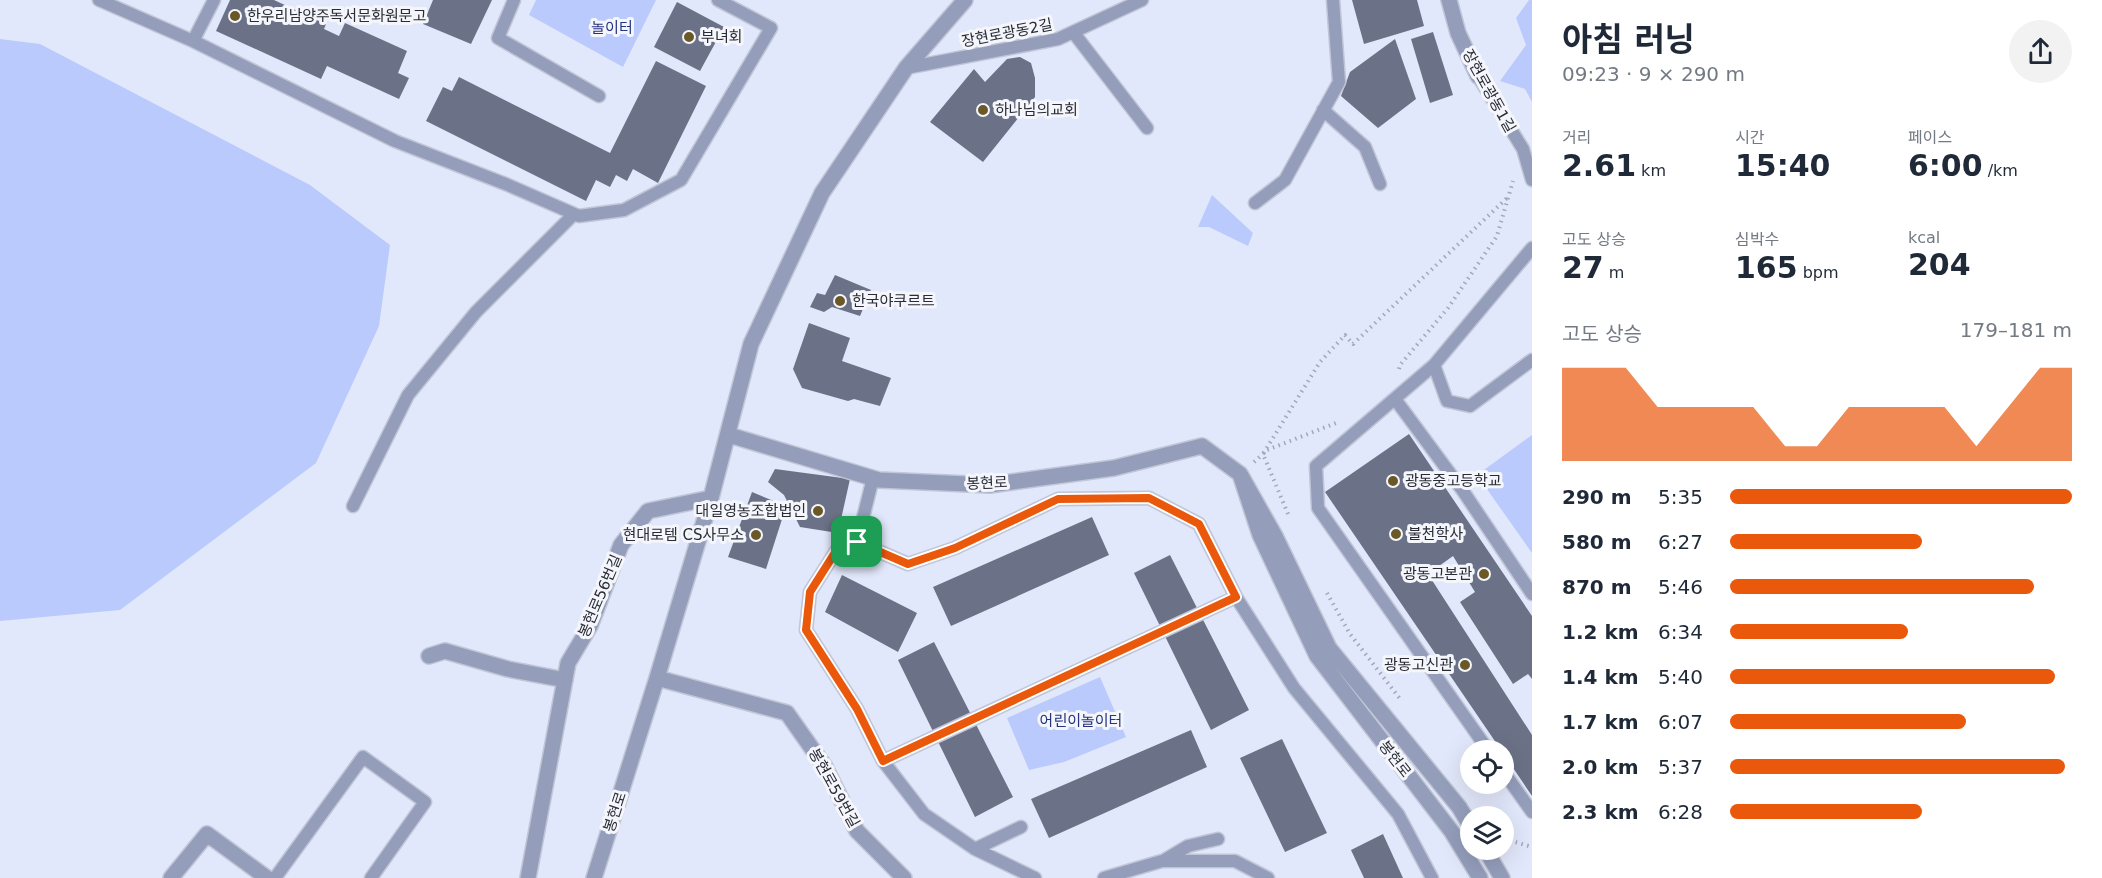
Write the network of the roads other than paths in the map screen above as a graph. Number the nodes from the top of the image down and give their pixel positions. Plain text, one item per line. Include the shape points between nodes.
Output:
1 (99, 0) edge
2 (214, 0) edge
3 (514, 0) edge
4 (718, 0) edge
5 (965, 0) edge
6 (1142, 0) edge
7 (1333, 0) edge
8 (1449, 0) edge
9 (1073, 32) junction
10 (193, 41) junction
11 (906, 69) junction
12 (1478, 76) joint
13 (599, 96) dead end
14 (1323, 110) junction
15 (1147, 128) dead end
16 (1532, 180) edge
17 (1380, 184) dead end
18 (1255, 203) dead end
19 (574, 214) junction
20 (1532, 248) edge
21 (1532, 360) edge
22 (1434, 365) junction
23 (1395, 399) junction
24 (729, 435) junction
25 (1240, 474) junction
26 (873, 478) junction
27 (711, 498) junction
28 (353, 506) dead end
29 (857, 542) junction
30 (1532, 594) edge
31 (1236, 597) junction
32 (429, 656) dead end
33 (657, 678) junction
34 (565, 680) junction
35 (1481, 740) edge
36 (883, 761) junction
37 (1514, 787) edge
38 (1460, 809) edge
39 (1532, 812) edge
40 (1021, 828) dead end
41 (1218, 839) dead end
42 (975, 849) junction
43 (1491, 860) edge
44 (1162, 861) junction
45 (171, 878) edge
46 (267, 878) edge
47 (275, 878) edge
48 (371, 878) edge
49 (528, 878) edge
50 (594, 878) edge
51 (904, 878) edge
52 (1035, 878) edge
53 (1104, 878) edge
54 (1268, 878) edge
55 (1432, 878) edge
56 (1480, 878) edge
57 (1502, 878) edge

1 - 10 lane
2 - 10 lane
3 - 13 lane via 498,38
4 - 19 lane via 771,28 681,180 624,210
5 - 11 street, 봉현로
6 - 9 lane, 장현로광동2길
7 - 14 lane via 1339,82
8 - 12 street, 장현로광동1길 via 1458,33
9 - 11 lane, 장현로광동2길 via 1058,39
9 - 15 lane
10 - 19 lane via 395,141
11 - 24 street, 봉현로 via 822,193 751,344
12 - 16 lane, 장현로광동1길 via 1522,149
14 - 17 lane via 1365,147
14 - 18 lane via 1285,180
19 - 28 lane via 476,312 408,395
20 - 22 lane
21 - 22 lane via 1470,406 1447,401
22 - 23 lane
23 - 30 lane
23 - 35 lane via 1316,466 1318,508
24 - 26 street, 봉현로
24 - 27 street, 봉현로
25 - 26 street, 봉현로 via 1202,446 1114,468 990,485
25 - 38 street, 봉현로 via 1329,648
25 - 56 street, 봉현로 via 1260,535 1317,656 1452,832
26 - 29 lane
27 - 33 street, 봉현로
27 - 34 street, 봉현로56번길 via 648,511 621,546 590,626 568,663
29 - 31 lane via 908,564 955,548 1058,499 1149,498 1199,524
29 - 36 lane via 838,548 810,592 806,630 857,709
31 - 36 lane
31 - 55 lane via 1294,688 1398,814
32 - 34 street via 446,651
33 - 50 street, 봉현로
33 - 51 street, 봉현로59번길 via 787,713 825,766 857,831
34 - 49 street, 봉현로56번길
36 - 42 lane via 924,814
37 - 39 lane
40 - 42 lane
41 - 44 lane via 1188,846
42 - 52 lane
43 - 57 street
44 - 53 lane
44 - 54 lane via 1235,861
45 - 46 street via 207,834
47 - 48 lane via 363,757 425,802

